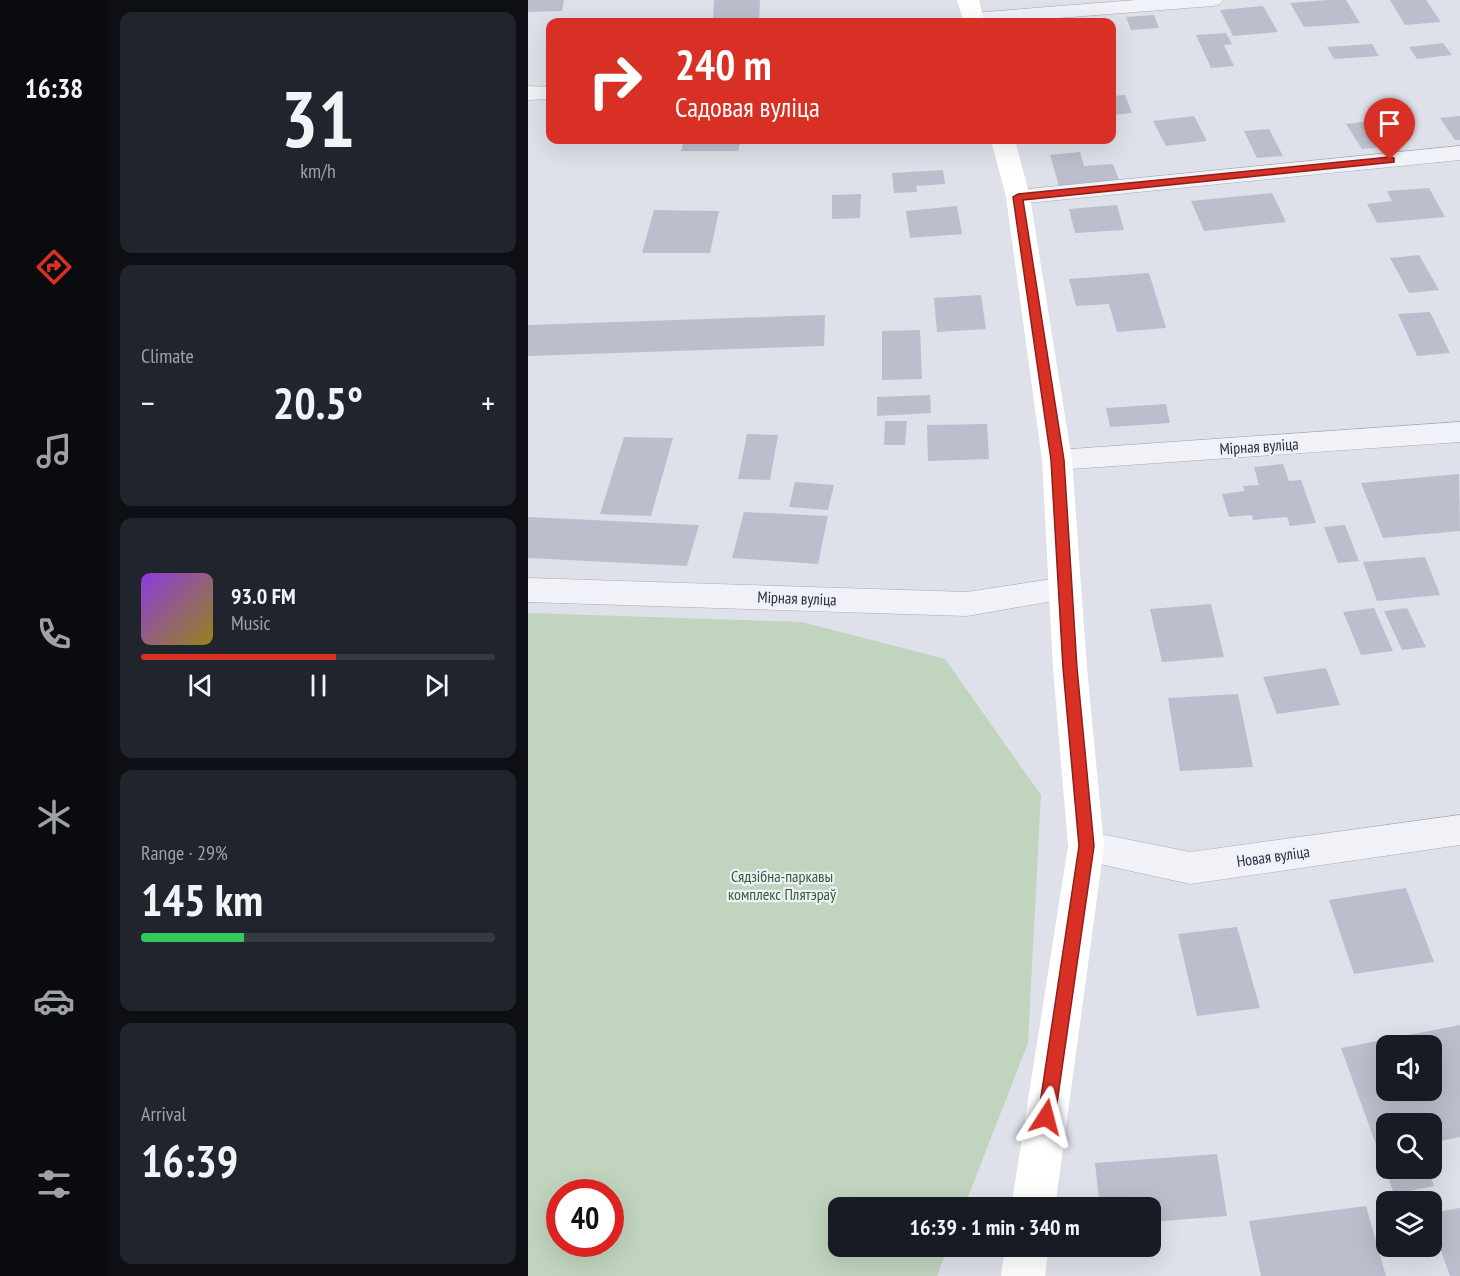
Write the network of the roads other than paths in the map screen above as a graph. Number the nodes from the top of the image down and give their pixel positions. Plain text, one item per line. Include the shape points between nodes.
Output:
1 (1213, 0) edge
2 (972, 14) edge
3 (528, 93) edge
4 (546, 93) edge
5 (1004, 144) edge
6 (1460, 153) edge
7 (1018, 197) junction
8 (1460, 432) edge
9 (1058, 460) junction
10 (1065, 588) junction
11 (528, 590) edge
12 (1460, 830) edge
13 (1086, 846) junction
14 (1035, 1197) edge
15 (1026, 1257) edge
16 (1023, 1276) edge

1 - 2 street
3 - 4 street
5 - 7 street
6 - 7 street
7 - 9 street
8 - 9 street, Мірная вуліца
9 - 10 street
10 - 11 street, Мірная вуліца via 967,604
10 - 13 street
12 - 13 street, Новая вуліца via 1190,868
13 - 14 street
15 - 16 street

